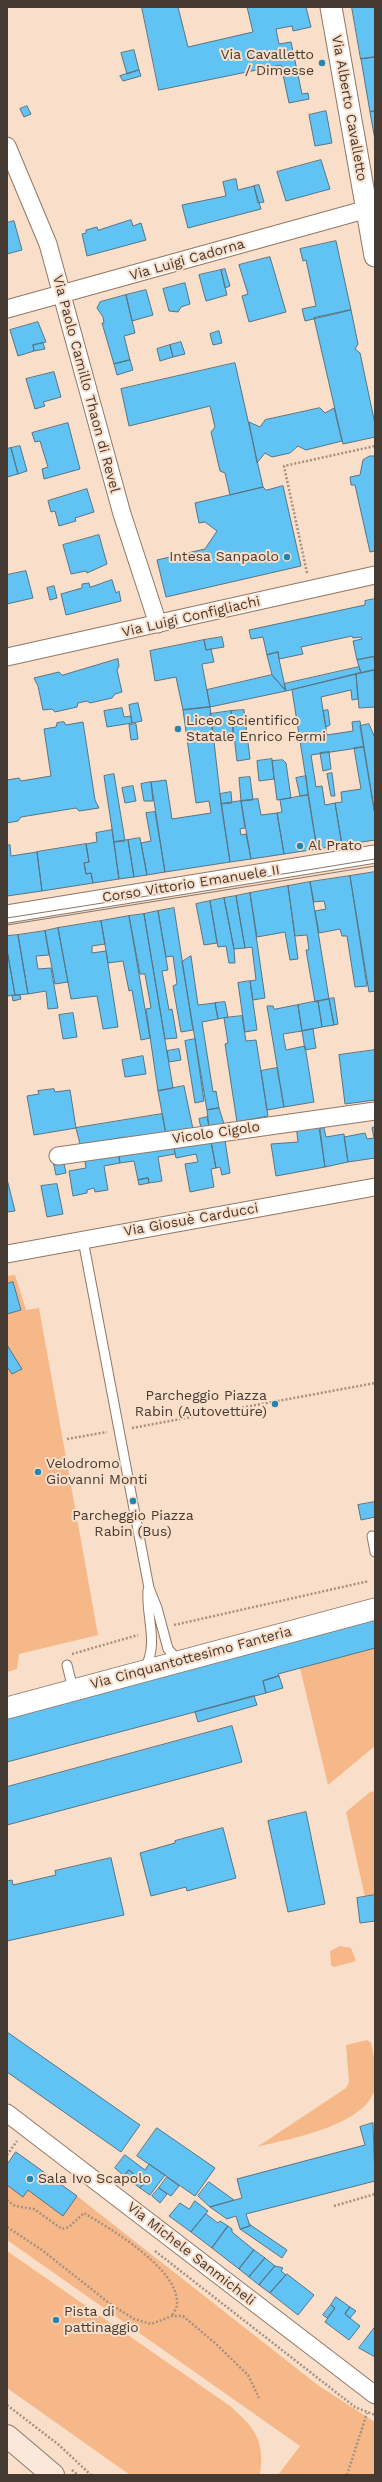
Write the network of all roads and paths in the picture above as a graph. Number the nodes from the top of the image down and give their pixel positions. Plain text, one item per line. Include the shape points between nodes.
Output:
1 (331, 7) edge
2 (7, 146) edge
3 (371, 208) edge
4 (375, 256) edge
5 (62, 294) junction
6 (7, 309) edge
7 (375, 446) edge
8 (375, 575) edge
9 (310, 590) junction
10 (158, 624) junction
11 (7, 657) edge
12 (375, 854) edge
13 (7, 914) edge
14 (375, 1111) edge
15 (58, 1156) dead end
16 (375, 1186) edge
17 (83, 1240) junction
18 (7, 1254) edge
19 (375, 1383) edge
20 (119, 1430) junction
21 (67, 1440) dead end
22 (372, 1536) dead end
23 (375, 1552) edge
24 (369, 1581) dead end
25 (148, 1588) junction
26 (372, 1606) edge
27 (167, 1627) dead end
28 (146, 1633) dead end
29 (73, 1652) dead end
30 (180, 1661) junction
31 (67, 1665) dead end
32 (145, 1670) junction
33 (73, 1689) junction
34 (7, 1708) edge
35 (7, 2113) edge
36 (375, 2194) edge
37 (7, 2200) edge
38 (334, 2206) dead end
39 (7, 2227) edge
40 (208, 2293) dead end
41 (172, 2316) junction
42 (375, 2395) edge
43 (260, 2398) dead end
44 (7, 2405) edge
45 (367, 2413) junction
46 (375, 2415) edge
47 (7, 2436) edge
48 (53, 2475) edge
49 (91, 2475) edge
50 (347, 2475) edge

1 - 3 street, Via Alberto Cavalletto
2 - 5 street, Via Paolo Camillo Thaon di Revel via 48,244
3 - 4 street, Via Alberto Cavalletto
3 - 5 street, Via Luigi Cadorna
5 - 6 street, Via Luigi Cadorna
5 - 10 street, Via Paolo Camillo Thaon di Revel via 122,514
7 - 9 path via 284,466
8 - 9 street, Via Luigi Configliachi
9 - 10 street, Via Luigi Configliachi
10 - 11 street, Via Luigi Configliachi
12 - 13 street, Corso Vittorio Emanuele II
14 - 15 street, Vicolo Cigolo
16 - 17 street, Via Giosuè Carducci
17 - 18 street, Via Giosuè Carducci
17 - 20 lane
19 - 20 path
20 - 21 path
20 - 25 lane
22 - 23 lane
24 - 27 path
25 - 30 lane via 157,1608 168,1649
25 - 32 lane via 147,1609 153,1647
26 - 30 street, Via Cinquantottesimo Fanteria
28 - 29 path
30 - 32 street, Via Cinquantottesimo Fanteria
31 - 33 lane
32 - 33 street, Via Cinquantottesimo Fanteria
33 - 34 street, Via Cinquantottesimo Fanteria
35 - 42 street, Via Michele Sanmicheli
36 - 38 path
37 - 41 path via 15,2206 34,2209 62,2229 69,2228 84,2213 111,2229 162,2269 174,2286 178,2302
39 - 41 path via 42,2250 109,2303 134,2318 151,2324
40 - 45 path via 355,2407
41 - 43 path via 183,2316 230,2357 248,2375
44 - 49 path via 59,2445
45 - 46 path
45 - 50 path
47 - 48 main road

